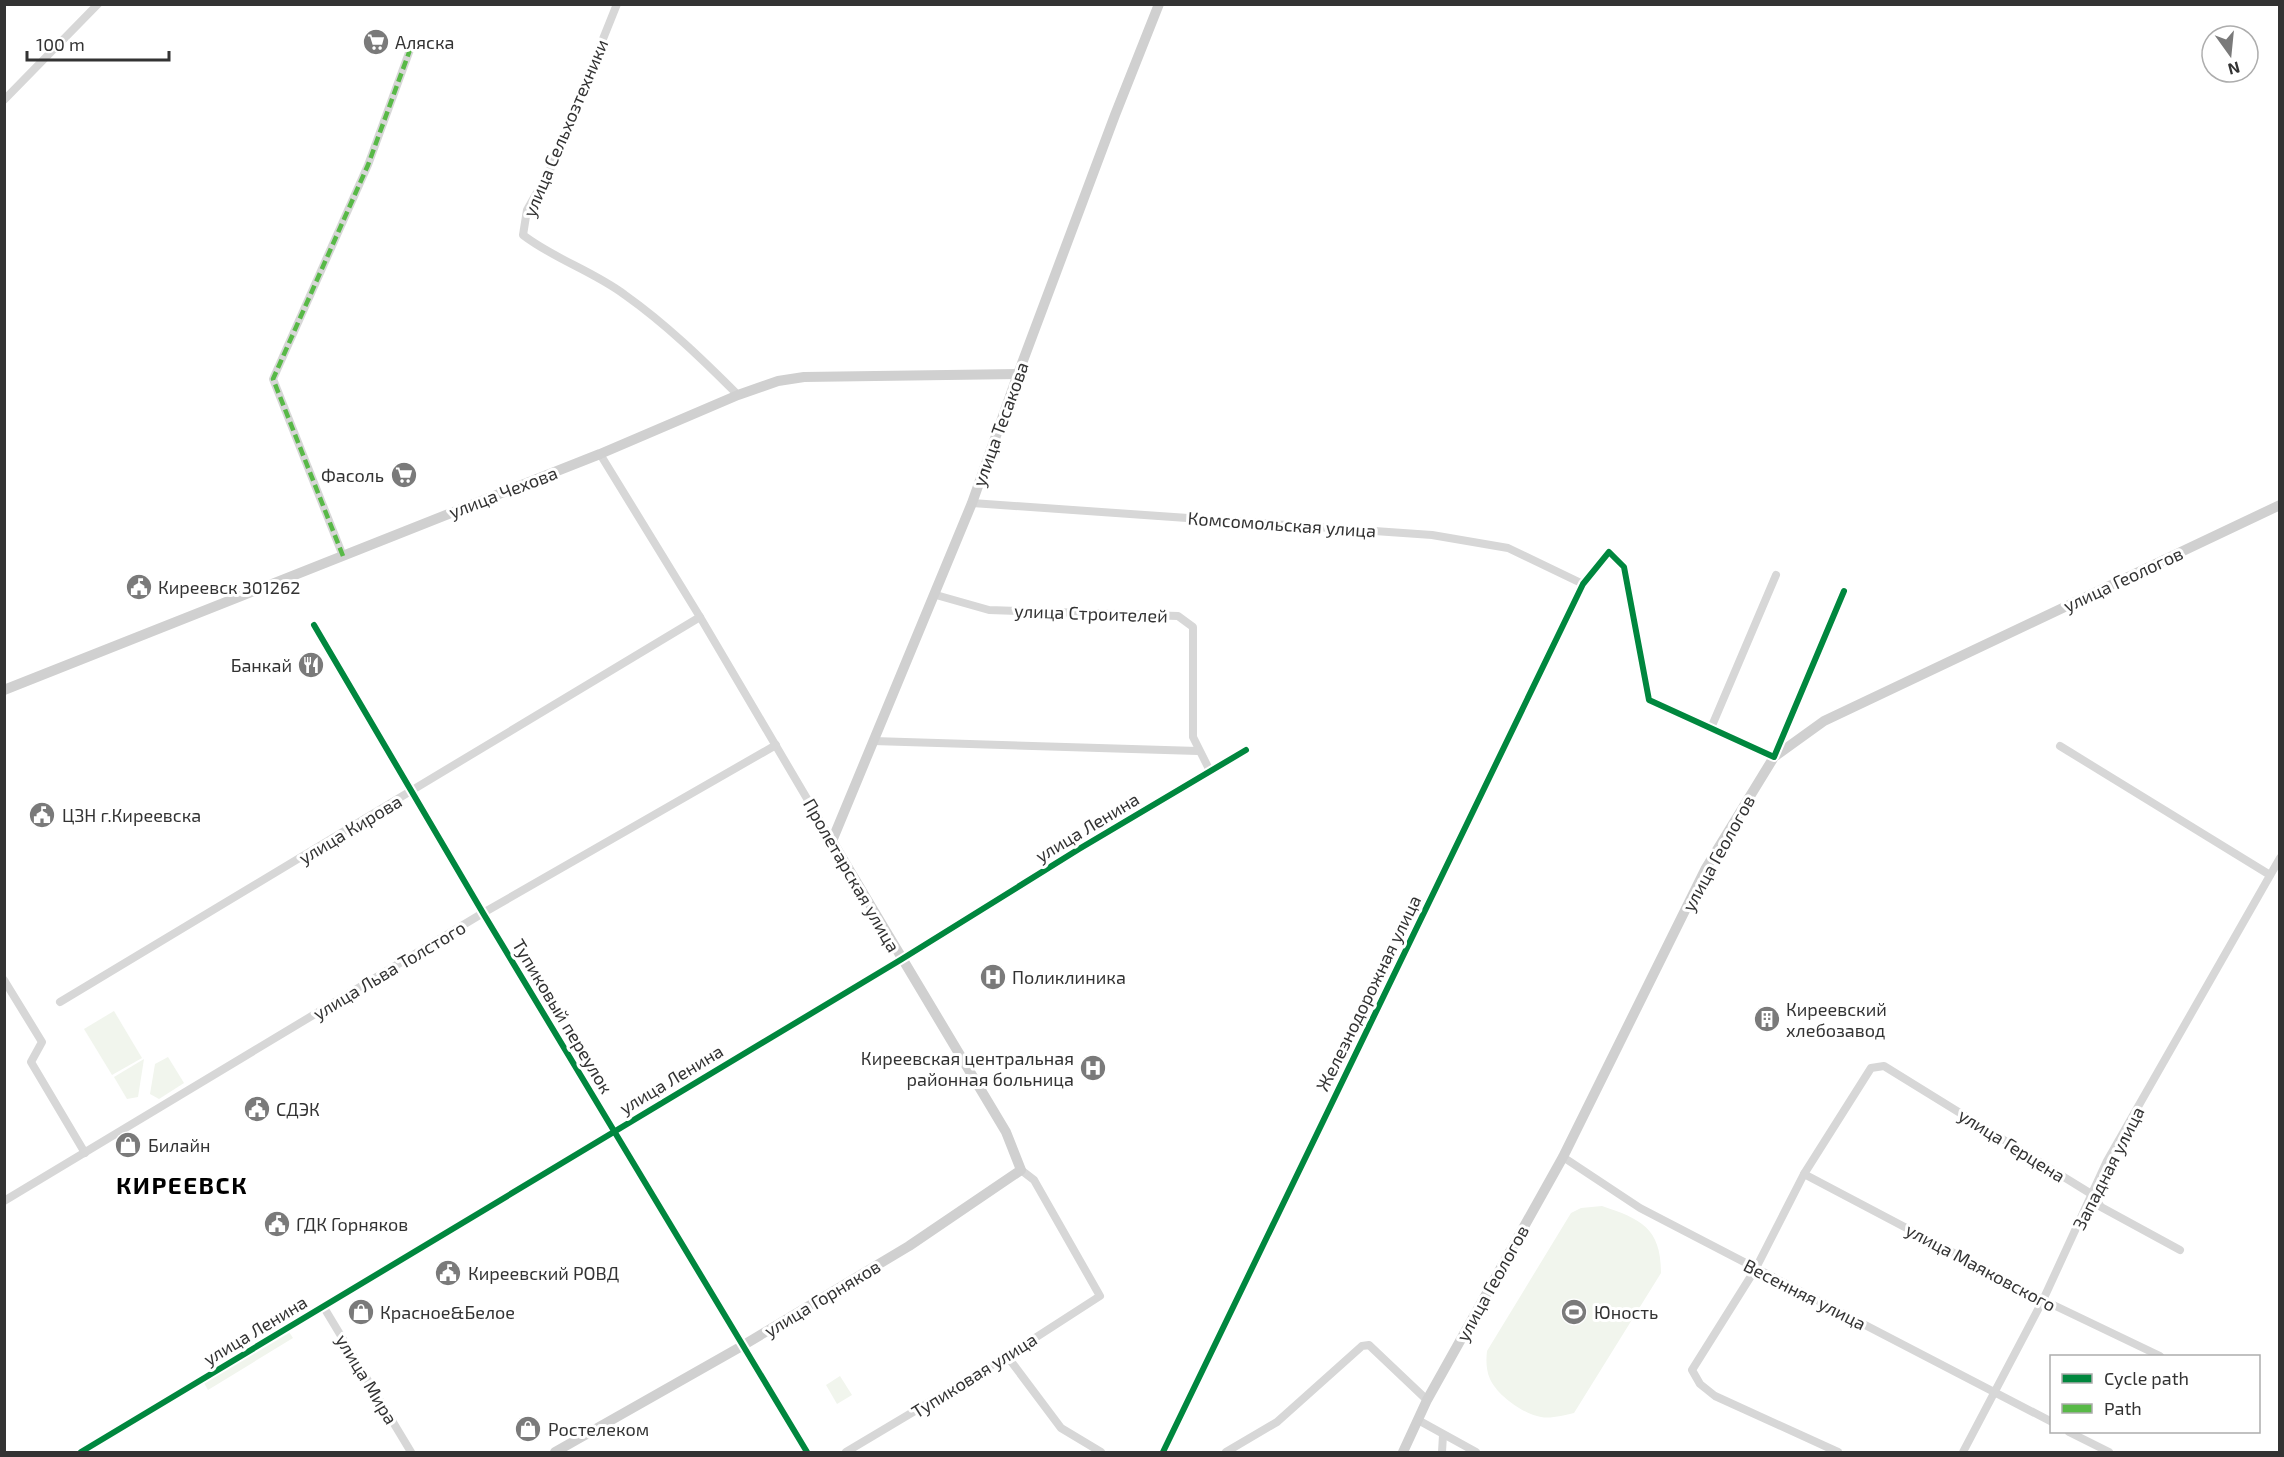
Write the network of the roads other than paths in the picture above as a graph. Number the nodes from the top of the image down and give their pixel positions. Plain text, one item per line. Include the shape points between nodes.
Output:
1 (98, 4) edge
2 (617, 4) edge
3 (1159, 4) edge
4 (411, 47) dead end
5 (4, 100) edge
6 (1018, 374) junction
7 (738, 395) junction
8 (600, 454) junction
9 (972, 503) junction
10 (2280, 505) edge
11 (343, 556) junction
12 (1776, 575) dead end
13 (1582, 584) junction
14 (1844, 591) dead end
15 (936, 595) junction
16 (700, 617) junction
17 (314, 625) dead end
18 (4, 690) edge
19 (1711, 728) junction
20 (873, 741) junction
21 (776, 745) junction
22 (2060, 746) dead end
23 (1246, 750) dead end
24 (1198, 751) junction
25 (1774, 757) junction
26 (1210, 771) junction
27 (412, 792) junction
28 (832, 841) junction
29 (2280, 858) edge
30 (2270, 875) junction
31 (483, 913) junction
32 (902, 959) junction
33 (4, 980) edge
34 (60, 1002) dead end
35 (614, 1131) junction
36 (85, 1153) junction
37 (1563, 1157) junction
38 (1021, 1170) junction
39 (1804, 1174) junction
40 (2093, 1195) junction
41 (4, 1201) edge
42 (2180, 1250) dead end
43 (1756, 1268) junction
44 (1100, 1296) joint
45 (2043, 1300) junction
46 (323, 1306) junction
47 (741, 1346) junction
48 (2158, 1355) edge
49 (1007, 1356) junction
50 (1994, 1392) junction
51 (1427, 1400) junction
52 (1418, 1420) junction
53 (2050, 1421) edge
54 (2073, 1433) edge
55 (1443, 1435) junction
56 (81, 1452) edge
57 (411, 1452) edge
58 (555, 1452) edge
59 (807, 1452) edge
60 (846, 1452) edge
61 (1101, 1452) edge
62 (1163, 1452) edge
63 (1226, 1452) edge
64 (1403, 1452) edge
65 (1442, 1452) edge
66 (1476, 1452) edge
67 (1838, 1452) edge
68 (1963, 1452) edge
69 (2109, 1452) edge

1 - 5 street
2 - 7 street, улица Сельхозтехники via 552,166 527,210 523,235 624,294 658,320
3 - 6 main road, улица Тесакова
4 - 11 street via 368,165 273,379
6 - 7 main road, улица Чехова via 804,377
6 - 9 main road, улица Тесакова
7 - 8 main road, улица Чехова
8 - 11 main road, улица Чехова
8 - 16 street, Пролетарская улица
9 - 13 street, Комсомольская улица via 1432,535 1508,548
9 - 15 main road, улица Тесакова
10 - 25 main road, улица Геологов via 1824,721
11 - 18 main road, улица Чехова
12 - 19 street
13 - 19 street, Железнодорожная улица via 1609,552 1624,567 1650,700
13 - 62 street, Железнодорожная улица
14 - 25 street
15 - 20 main road, улица Тесакова
15 - 24 street, улица Строителей via 989,610 1178,616 1193,627 1193,737
16 - 21 street, Пролетарская улица
16 - 27 street, улица Кирова
17 - 27 street, Тупиковый переулок
19 - 25 street
20 - 24 street
20 - 28 main road, улица Тесакова
21 - 28 street, Пролетарская улица
21 - 31 street, улица Льва Толстого
22 - 30 street
23 - 26 street, улица Ленина
24 - 26 street, улица Строителей
25 - 37 main road, улица Геологов via 1706,868
26 - 32 street, улица Ленина
27 - 31 street, Тупиковый переулок
27 - 34 street, улица Кирова
28 - 32 main road, Пролетарская улица
29 - 30 street, Западная улица
30 - 40 street, Западная улица via 2107,1161
31 - 35 street, Тупиковый переулок
31 - 36 street, улица Льва Толстого
32 - 35 street, улица Ленина
32 - 38 main road, Пролетарская улица via 1006,1132
33 - 36 street via 42,1042 31,1062
35 - 46 street, улица Ленина
35 - 47 street, Тупиковый переулок
36 - 41 street, улица Льва Толстого
37 - 43 street, Весенняя улица via 1640,1208
37 - 51 main road, улица Геологов
38 - 44 street, Пролетарская улица via 1034,1180
38 - 47 main road, улица Горняков via 909,1246
39 - 40 street, улица Герцена via 1871,1068 1884,1066
39 - 43 street
39 - 45 street, улица Маяковского
40 - 42 street, улица Герцена via 2101,1207
40 - 45 street, Западная улица
43 - 50 street, Весенняя улица
43 - 67 street via 1692,1370 1700,1384 1715,1396
44 - 49 street, Тупиковая улица
45 - 48 street, улица Маяковского
45 - 50 street, Западная улица
46 - 56 street, улица Ленина
46 - 57 street, улица Мира
47 - 58 main road, улица Горняков
47 - 59 street, Тупиковый переулок
49 - 60 street, Тупиковая улица
49 - 61 street via 1061,1428
50 - 53 street, Весенняя улица
50 - 68 street, Западная улица
51 - 52 main road, улица Геологов
51 - 63 street via 1369,1345 1362,1346 1277,1422
52 - 55 street
52 - 64 main road, улица Геологов
54 - 69 street
55 - 65 street
55 - 66 street

